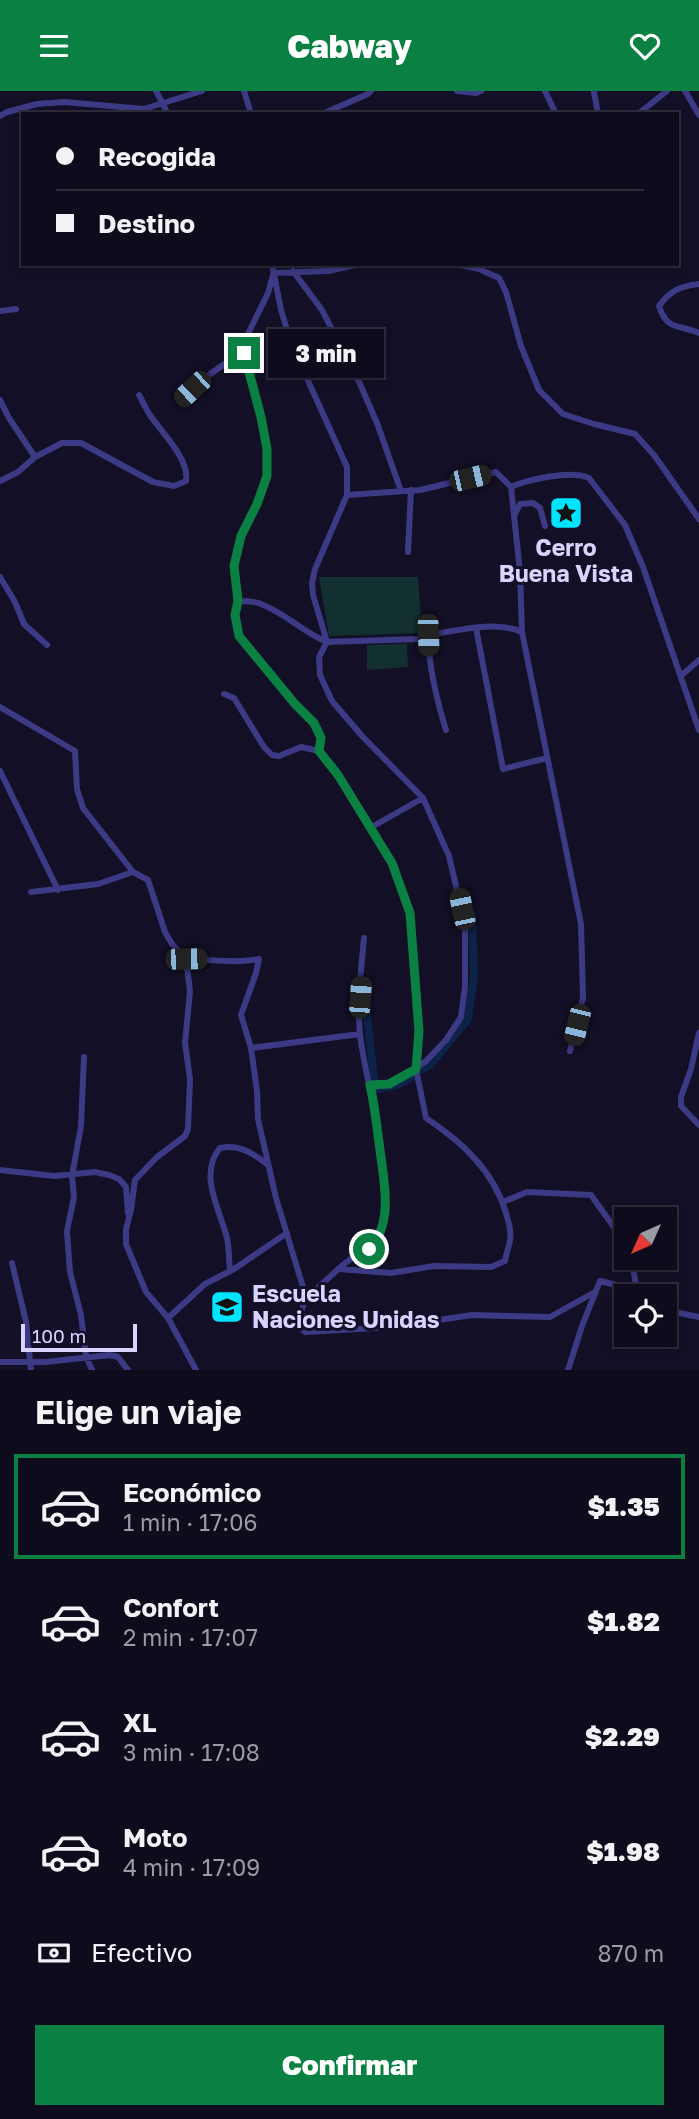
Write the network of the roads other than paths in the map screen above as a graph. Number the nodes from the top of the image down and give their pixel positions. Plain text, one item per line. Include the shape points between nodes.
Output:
1 (156, 91) edge
2 (202, 91) edge
3 (244, 91) edge
4 (371, 91) edge
5 (457, 91) edge
6 (481, 91) edge
7 (545, 91) edge
8 (667, 91) edge
9 (685, 91) edge
10 (594, 92) edge
11 (162, 103) junction
12 (167, 112) edge
13 (250, 112) edge
14 (327, 112) edge
15 (555, 112) edge
16 (598, 112) edge
17 (641, 112) edge
18 (699, 115) edge
19 (0, 117) edge
20 (272, 266) edge
21 (351, 266) edge
22 (465, 266) edge
23 (293, 271) junction
24 (274, 273) junction
25 (699, 284) edge
26 (16, 309) dead end
27 (0, 311) edge
28 (699, 333) edge
29 (244, 353) junction
30 (139, 395) dead end
31 (0, 400) edge
32 (180, 400) dead end
33 (35, 457) junction
34 (0, 481) edge
35 (511, 487) junction
36 (411, 490) junction
37 (401, 491) junction
38 (347, 495) junction
39 (513, 518) junction
40 (699, 519) edge
41 (545, 526) dead end
42 (408, 552) dead end
43 (0, 577) edge
44 (238, 601) junction
45 (476, 628) junction
46 (522, 632) junction
47 (428, 635) junction
48 (327, 642) junction
49 (47, 645) dead end
50 (699, 660) edge
51 (681, 676) junction
52 (224, 694) dead end
53 (0, 707) edge
54 (446, 730) dead end
55 (699, 730) edge
56 (319, 751) junction
57 (547, 758) junction
58 (0, 771) edge
59 (422, 798) junction
60 (370, 828) junction
61 (132, 872) junction
62 (58, 890) junction
63 (31, 892) dead end
64 (364, 938) dead end
65 (186, 959) junction
66 (699, 1033) edge
67 (360, 1034) junction
68 (251, 1048) junction
69 (570, 1051) dead end
70 (84, 1057) dead end
71 (416, 1069) junction
72 (370, 1085) junction
73 (699, 1125) edge
74 (269, 1166) junction
75 (0, 1170) edge
76 (72, 1176) junction
77 (503, 1202) junction
78 (129, 1219) junction
79 (614, 1227) edge
80 (286, 1233) junction
81 (12, 1263) dead end
82 (339, 1269) junction
83 (230, 1271) junction
84 (614, 1284) edge
85 (595, 1292) junction
86 (306, 1297) junction
87 (677, 1312) edge
88 (699, 1317) edge
89 (168, 1318) junction
90 (86, 1356) junction
91 (573, 1359) junction
92 (30, 1360) junction
93 (0, 1362) edge
94 (30, 1370) edge
95 (92, 1370) edge
96 (128, 1370) edge
97 (196, 1370) edge
98 (568, 1370) edge
99 (574, 1370) edge

1 - 11 street
2 - 11 street
3 - 13 street
4 - 14 street
5 - 6 street
7 - 15 street
8 - 17 street
9 - 18 street
10 - 16 street
11 - 12 street
11 - 19 street via 144,109 37,104
20 - 24 street
21 - 23 street
22 - 40 street via 499,278 539,390 563,414 635,434
23 - 24 street
23 - 37 street via 322,310 360,384
24 - 29 street
24 - 38 street via 291,343 347,467
25 - 28 street via 668,293 659,306 669,324
26 - 27 street
29 - 32 street via 205,377
29 - 44 street via 267,449 267,476 236,556
30 - 33 street via 180,458 186,481 174,486 153,482 81,443 62,443
31 - 33 street
33 - 34 street
35 - 36 street via 496,471
35 - 39 street
35 - 51 street via 580,474 589,478 625,525
36 - 37 street
36 - 42 street
37 - 38 street
38 - 48 street via 312,583
39 - 41 street via 520,504 529,502 540,508
39 - 46 street
43 - 49 street via 24,624
44 - 48 street via 258,603
44 - 56 street via 239,636 314,723 321,738
45 - 46 street via 511,627
45 - 47 street
45 - 57 street via 503,769
46 - 57 street
47 - 48 street
47 - 54 street via 428,657
48 - 59 street via 319,657 320,675 332,701
50 - 51 street
51 - 55 street
52 - 56 street via 234,698 272,755 301,747
53 - 61 street via 75,751 83,808
56 - 60 street
57 - 69 street via 581,923 583,998
58 - 62 street
59 - 60 street
59 - 71 street via 449,856 458,894 465,925 465,987 461,1017 446,1040
60 - 71 street via 392,863 410,913 419,1031
61 - 62 street via 98,884
61 - 65 street via 148,880 165,932
62 - 63 street
64 - 67 street
65 - 68 street via 240,963 259,959 241,1016
65 - 78 street via 190,991 188,1129 135,1180
66 - 73 street via 681,1097 681,1106
67 - 68 street
67 - 72 street
68 - 74 street via 258,1119
70 - 76 street via 81,1126
71 - 72 street via 389,1084
71 - 77 street via 425,1118 483,1166
72 - 82 street via 386,1189 383,1224 377,1241
74 - 80 street
74 - 83 street via 252,1152 230,1146 220,1148 211,1164 212,1192 227,1241
75 - 76 street
76 - 78 street via 95,1172 119,1179 126,1187
76 - 90 street via 74,1197 67,1231 70,1272
77 - 79 street via 527,1192 592,1195
77 - 82 street via 511,1238 505,1261 492,1267 434,1265 391,1273
78 - 89 street via 126,1244 133,1263 146,1292
80 - 83 street
80 - 86 street
81 - 92 street
82 - 86 street
83 - 89 street via 205,1283
84 - 85 street via 600,1281
85 - 86 street via 550,1317 472,1315 308,1333 299,1318
85 - 91 street
87 - 88 street
89 - 97 street
90 - 92 street
90 - 95 street
90 - 96 street via 115,1355
91 - 98 street
91 - 99 street
92 - 93 street
92 - 94 street

